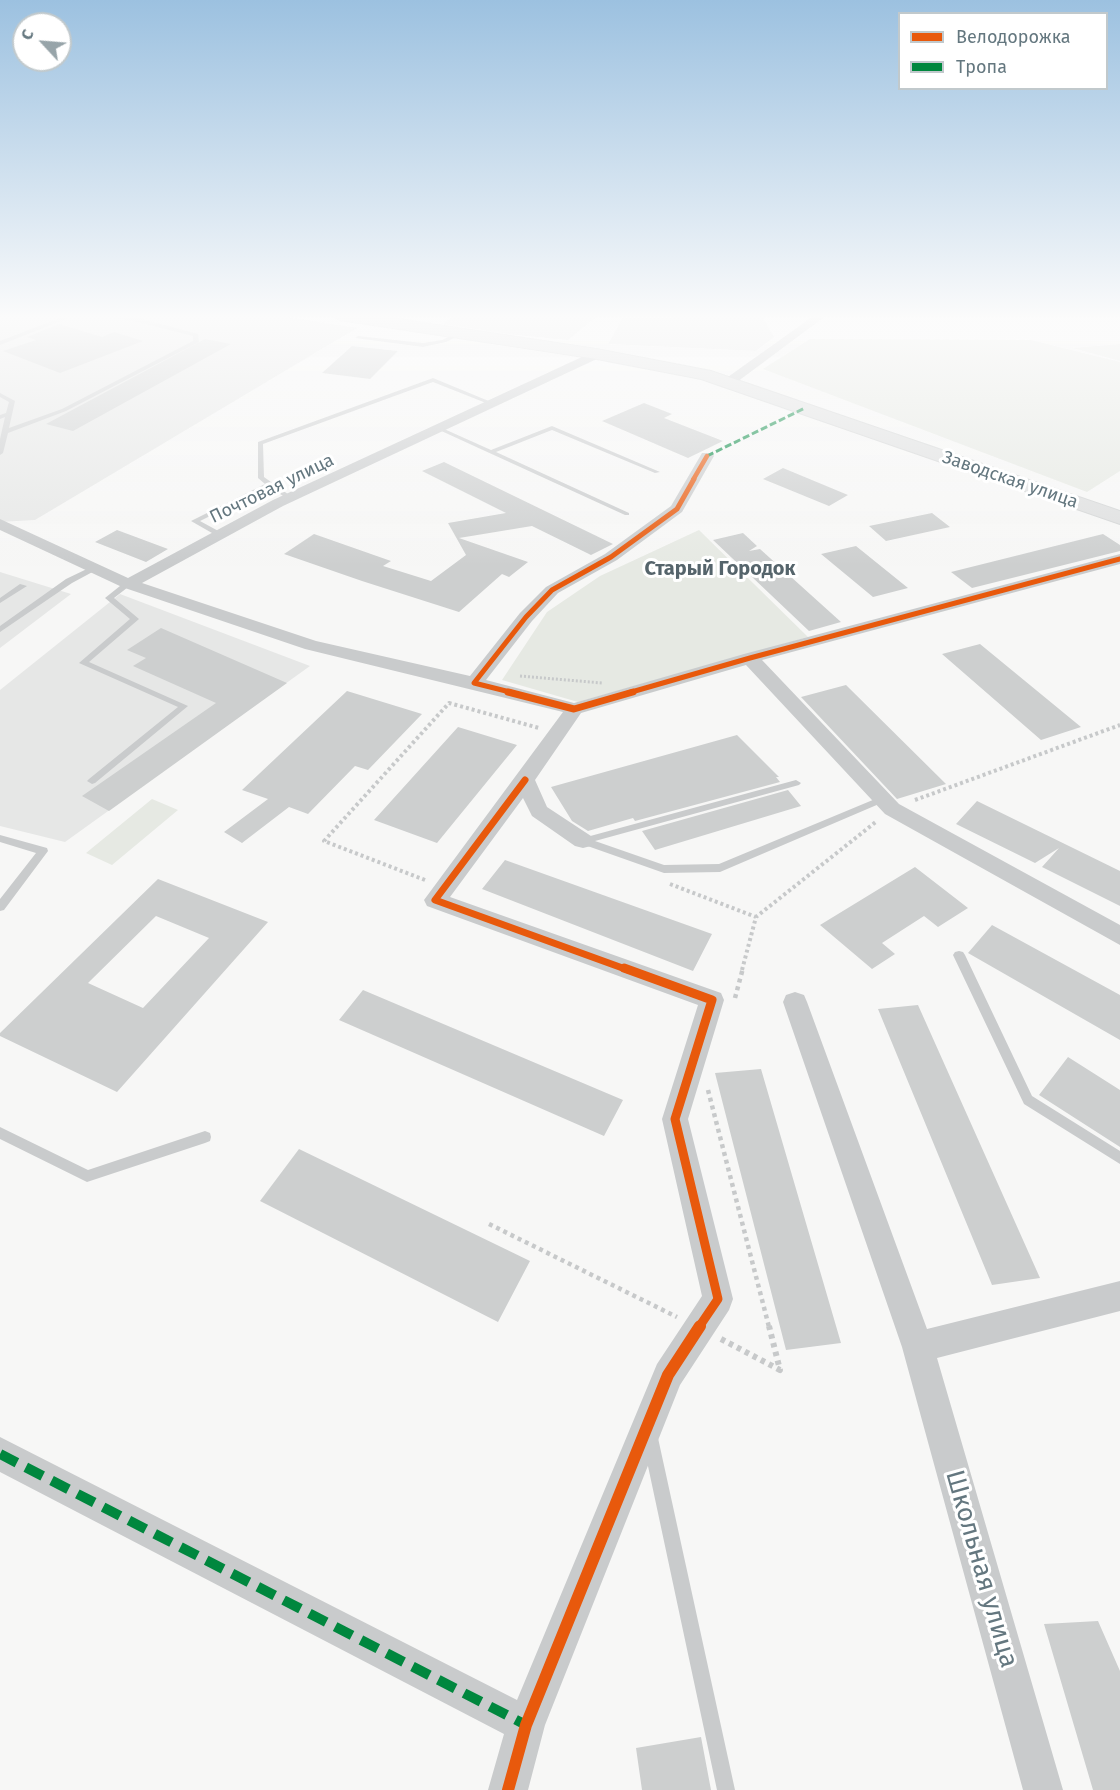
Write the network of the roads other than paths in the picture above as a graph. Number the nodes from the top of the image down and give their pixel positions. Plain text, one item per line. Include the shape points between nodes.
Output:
1 (8, 399) edge
2 (86, 399) edge
3 (382, 399) edge
4 (479, 399) edge
5 (504, 399) edge
6 (777, 399) edge
7 (493, 404) junction
8 (9, 414) junction
9 (0, 417) edge
10 (440, 429) junction
11 (5, 432) junction
12 (491, 452) junction
13 (0, 453) edge
14 (707, 456) dead end
15 (657, 472) dead end
16 (269, 484) junction
17 (290, 498) junction
18 (627, 514) dead end
19 (1116, 514) edge
20 (0, 524) edge
21 (219, 535) junction
22 (1120, 559) edge
23 (94, 569) junction
24 (128, 584) junction
25 (23, 586) dead end
26 (0, 601) edge
27 (0, 630) edge
28 (750, 658) junction
29 (478, 677) junction
30 (574, 709) junction
31 (525, 780) junction
32 (92, 781) dead end
33 (796, 783) dead end
34 (888, 804) junction
35 (0, 838) edge
36 (583, 841) junction
37 (0, 907) edge
38 (1120, 936) edge
39 (959, 955) dead end
40 (795, 1002) dead end
41 (0, 1133) edge
42 (205, 1137) dead end
43 (1120, 1158) edge
44 (1120, 1296) edge
45 (918, 1347) junction
46 (648, 1425) junction
47 (0, 1454) edge
48 (526, 1725) junction
49 (508, 1790) edge
50 (726, 1790) edge
51 (1043, 1790) edge

1 - 8 lane via 12,400
2 - 11 lane
3 - 16 lane via 260,443 261,478
4 - 7 lane
5 - 7 street, Почтовая улица
6 - 19 main road, Заводская улица
7 - 10 street, Почтовая улица
8 - 9 lane
8 - 11 lane
10 - 12 lane
10 - 17 street, Почтовая улица
11 - 13 lane
12 - 15 lane via 552,428
12 - 18 lane
14 - 29 street via 677,509 611,557 552,590
16 - 17 lane
16 - 21 lane via 195,521
17 - 21 street, Почтовая улица
20 - 23 street
21 - 24 street, Почтовая улица
22 - 28 street
23 - 24 street
23 - 27 lane via 69,581
24 - 29 street via 311,645
24 - 32 lane via 110,598 135,618 83,663 184,706
25 - 26 lane
28 - 30 street
28 - 34 street
29 - 30 street
30 - 31 street
31 - 36 street via 539,811
31 - 46 street via 435,900 712,1000 675,1119 718,1299 668,1375
33 - 36 lane
34 - 36 lane via 720,868 664,869
34 - 38 street
35 - 37 lane via 43,850
39 - 43 lane via 1028,1100
40 - 45 street, Школьная улица
41 - 42 lane via 87,1176
44 - 45 street
45 - 51 street, Школьная улица
46 - 48 street
46 - 50 lane
47 - 48 street
48 - 49 street

